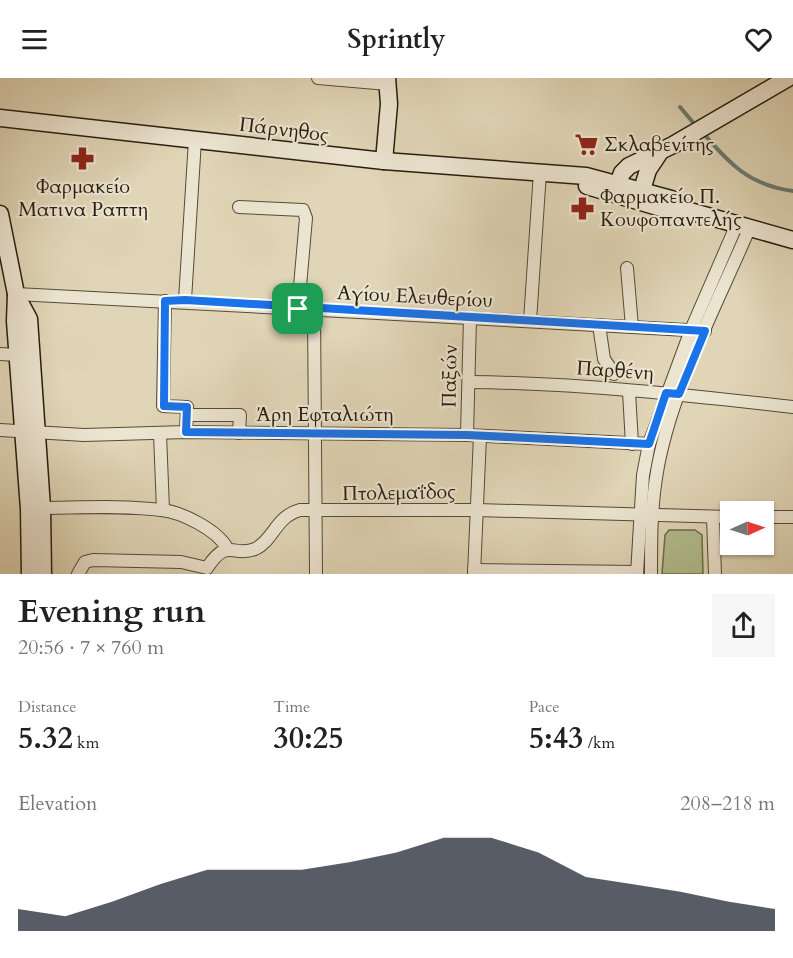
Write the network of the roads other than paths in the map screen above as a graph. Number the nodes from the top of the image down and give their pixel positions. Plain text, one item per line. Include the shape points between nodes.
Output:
1 (318, 78) edge
2 (788, 78) edge
3 (387, 81) edge
4 (0, 118) edge
5 (195, 140) junction
6 (660, 152) junction
7 (384, 161) junction
8 (540, 172) junction
9 (616, 189) junction
10 (640, 196) junction
11 (239, 207) dead end
12 (0, 214) edge
13 (743, 227) junction
14 (793, 240) edge
15 (5, 257) edge
16 (627, 268) dead end
17 (16, 294) junction
18 (185, 300) junction
19 (165, 301) junction
20 (298, 309) junction
21 (314, 310) junction
22 (470, 318) junction
23 (530, 321) junction
24 (599, 325) junction
25 (632, 327) junction
26 (691, 330) junction
27 (705, 331) junction
28 (0, 354) edge
29 (17, 355) junction
30 (614, 374) dead end
31 (469, 382) junction
32 (629, 392) junction
33 (666, 393) junction
34 (679, 394) junction
35 (793, 407) edge
36 (187, 415) junction
37 (0, 430) edge
38 (29, 431) junction
39 (186, 432) junction
40 (239, 433) junction
41 (315, 433) junction
42 (160, 434) junction
43 (474, 436) junction
44 (632, 444) junction
45 (649, 444) junction
46 (35, 508) junction
47 (163, 510) junction
48 (477, 510) junction
49 (314, 512) junction
50 (647, 517) junction
51 (713, 517) junction
52 (720, 517) edge
53 (774, 517) edge
54 (793, 517) edge
55 (227, 548) junction
56 (474, 572) edge
57 (637, 573) edge
58 (30, 574) edge
59 (43, 574) edge
60 (78, 574) edge
61 (316, 574) edge
62 (651, 574) edge
63 (715, 574) edge

1 - 3 street
2 - 6 main road
3 - 7 main road
4 - 5 main road, Πάρνηθος
5 - 7 main road, Πάρνηθος
5 - 18 street
6 - 9 main road via 629,166
6 - 10 main road via 648,170
7 - 8 main road, Πάρνηθος
8 - 9 main road, Πάρνηθος
8 - 23 street
9 - 10 main road, Πάρνηθος
10 - 13 main road, Πάρνηθος via 671,200 686,210
11 - 20 street via 303,210 306,218
12 - 15 main road
13 - 14 main road, Πάρνηθος
13 - 26 street
13 - 27 street
15 - 17 main road
16 - 25 street
17 - 19 street, Αγίου Ελευθερίου
17 - 29 main road
17 - 38 main road via 29,319
18 - 19 street, Αγίου Ελευθερίου
18 - 20 street, Αγίου Ελευθερίου
19 - 36 street via 164,406 187,407
20 - 21 street, Αγίου Ελευθερίου
21 - 22 street, Αγίου Ελευθερίου
21 - 41 street
22 - 23 street, Αγίου Ελευθερίου
22 - 31 street, Παξών
23 - 24 street, Αγίου Ελευθερίου
24 - 25 street, Αγίου Ελευθερίου
24 - 30 street via 604,359
25 - 26 street, Αγίου Ελευθερίου
26 - 27 street, Αγίου Ελευθερίου
26 - 33 street
27 - 34 street
28 - 29 street
29 - 38 main road
31 - 32 street, Παρθένη
31 - 43 street, Παξών
32 - 33 street, Παρθένη
32 - 44 street
33 - 34 street, Παρθένη
33 - 45 street
34 - 35 street, Παρθένη
34 - 50 street
36 - 39 street
36 - 40 street via 240,415
37 - 38 street, Άρη Εφταλιώτη
38 - 42 street, Άρη Εφταλιώτη
38 - 46 main road
39 - 40 street, Άρη Εφταλιώτη
39 - 42 street, Άρη Εφταλιώτη
40 - 41 street, Άρη Εφταλιώτη
41 - 43 street, Άρη Εφταλιώτη
41 - 49 street
42 - 47 street
43 - 44 street, Άρη Εφταλιώτη
43 - 48 street, Παξών
44 - 45 street, Άρη Εφταλιώτη
45 - 50 street via 643,475
46 - 47 street
46 - 58 main road
46 - 59 main road
47 - 55 street via 209,529
48 - 49 street, Πτολεμαΐδος
48 - 50 street, Πτολεμαΐδος
48 - 56 street, Παξών
49 - 55 street, Πτολεμαΐδος via 290,513 252,550
49 - 61 street
50 - 51 street, Πτολεμαΐδος
50 - 57 street
50 - 62 street
51 - 52 street, Πτολεμαΐδος
51 - 63 street
53 - 54 street
55 - 60 street via 207,568 182,562 93,560 85,562
56 - 57 street

